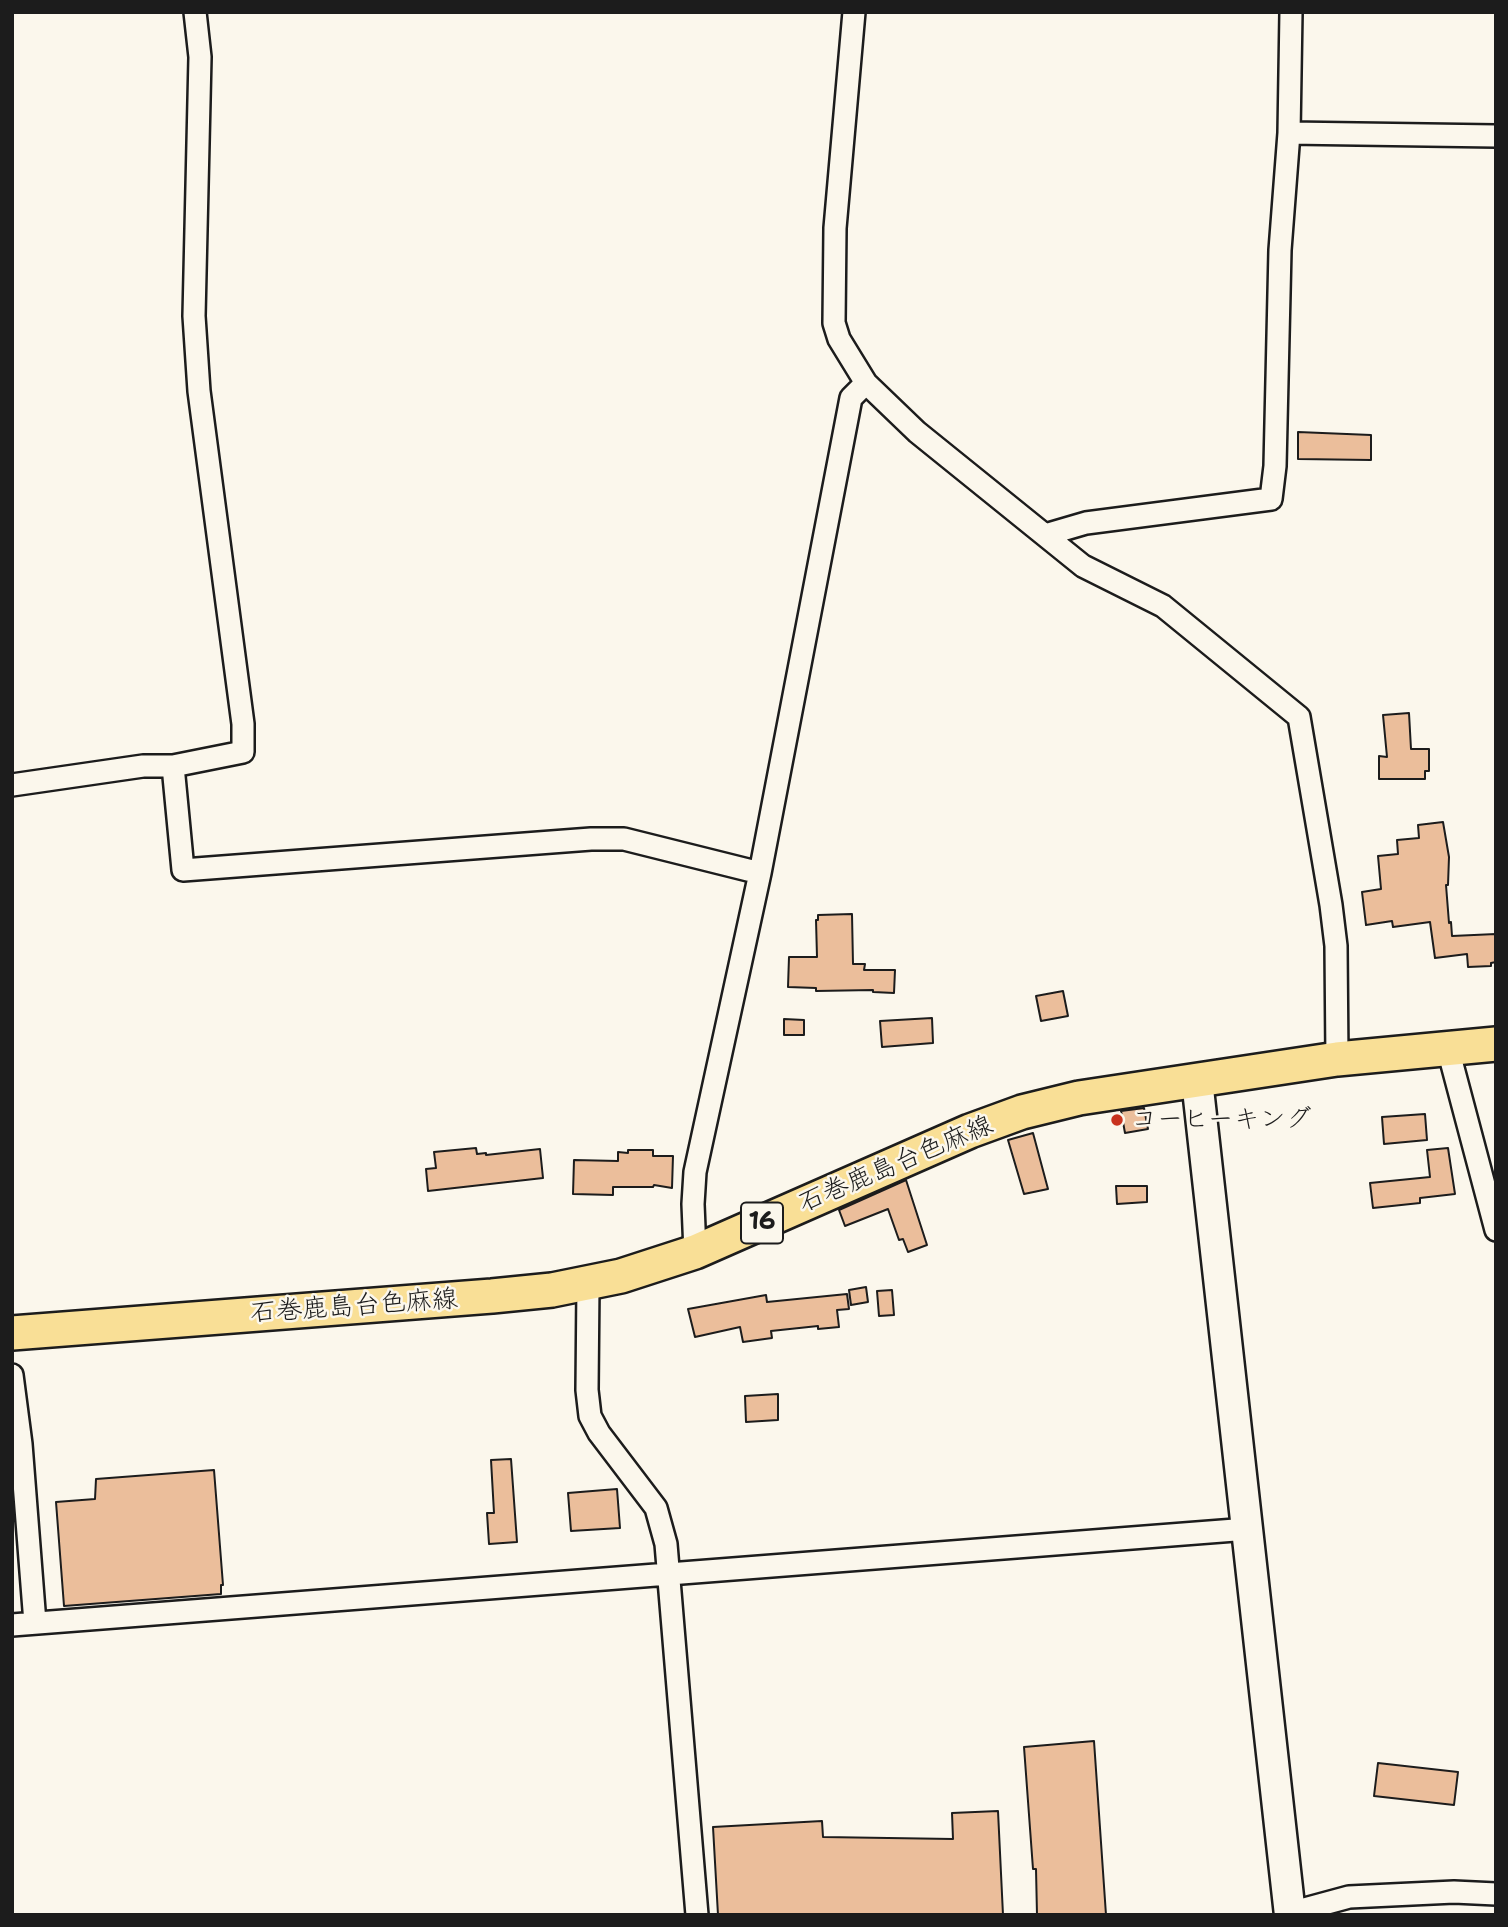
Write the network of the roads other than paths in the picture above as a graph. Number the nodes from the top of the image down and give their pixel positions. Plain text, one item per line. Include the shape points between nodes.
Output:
1 (195, 12) edge
2 (853, 12) edge
3 (1291, 12) edge
4 (1289, 133) junction
5 (1496, 136) edge
6 (866, 383) junction
7 (1045, 535) junction
8 (173, 766) junction
9 (12, 785) edge
10 (760, 873) junction
11 (1496, 1044) edge
12 (1448, 1049) junction
13 (1338, 1059) junction
14 (1197, 1080) junction
15 (1496, 1230) edge
16 (695, 1252) junction
17 (588, 1284) junction
18 (12, 1333) edge
19 (12, 1375) edge
20 (1248, 1529) junction
21 (670, 1575) junction
22 (35, 1623) junction
23 (12, 1625) edge
24 (1496, 1894) edge
25 (1290, 1914) edge
26 (698, 1915) edge

1 - 8 street via 200,57 194,316 243,752
2 - 6 street via 835,228 834,323
3 - 4 street
4 - 5 street
4 - 7 street via 1280,250 1272,499 1086,523
6 - 7 street via 917,432
6 - 10 street via 851,398
7 - 13 street via 1083,566 1163,606 1299,717 1336,946
8 - 9 street via 143,766
8 - 10 street via 183,870 624,839
10 - 16 street via 695,1172
11 - 12 main road, 石巻鹿島台色麻線 / 16
12 - 13 main road, 石巻鹿島台色麻線 / 16
12 - 15 street
13 - 14 main road, 石巻鹿島台色麻線 / 16
14 - 16 main road, 石巻鹿島台色麻線 / 16 via 1079,1098 1023,1112
14 - 20 street
16 - 17 main road, 石巻鹿島台色麻線 / 16
17 - 18 main road, 石巻鹿島台色麻線 / 16 via 492,1296
17 - 21 street via 590,1416 656,1508
19 - 22 street
20 - 21 street
20 - 25 street
21 - 22 street
21 - 26 street
22 - 23 street
24 - 25 street via 1349,1897

